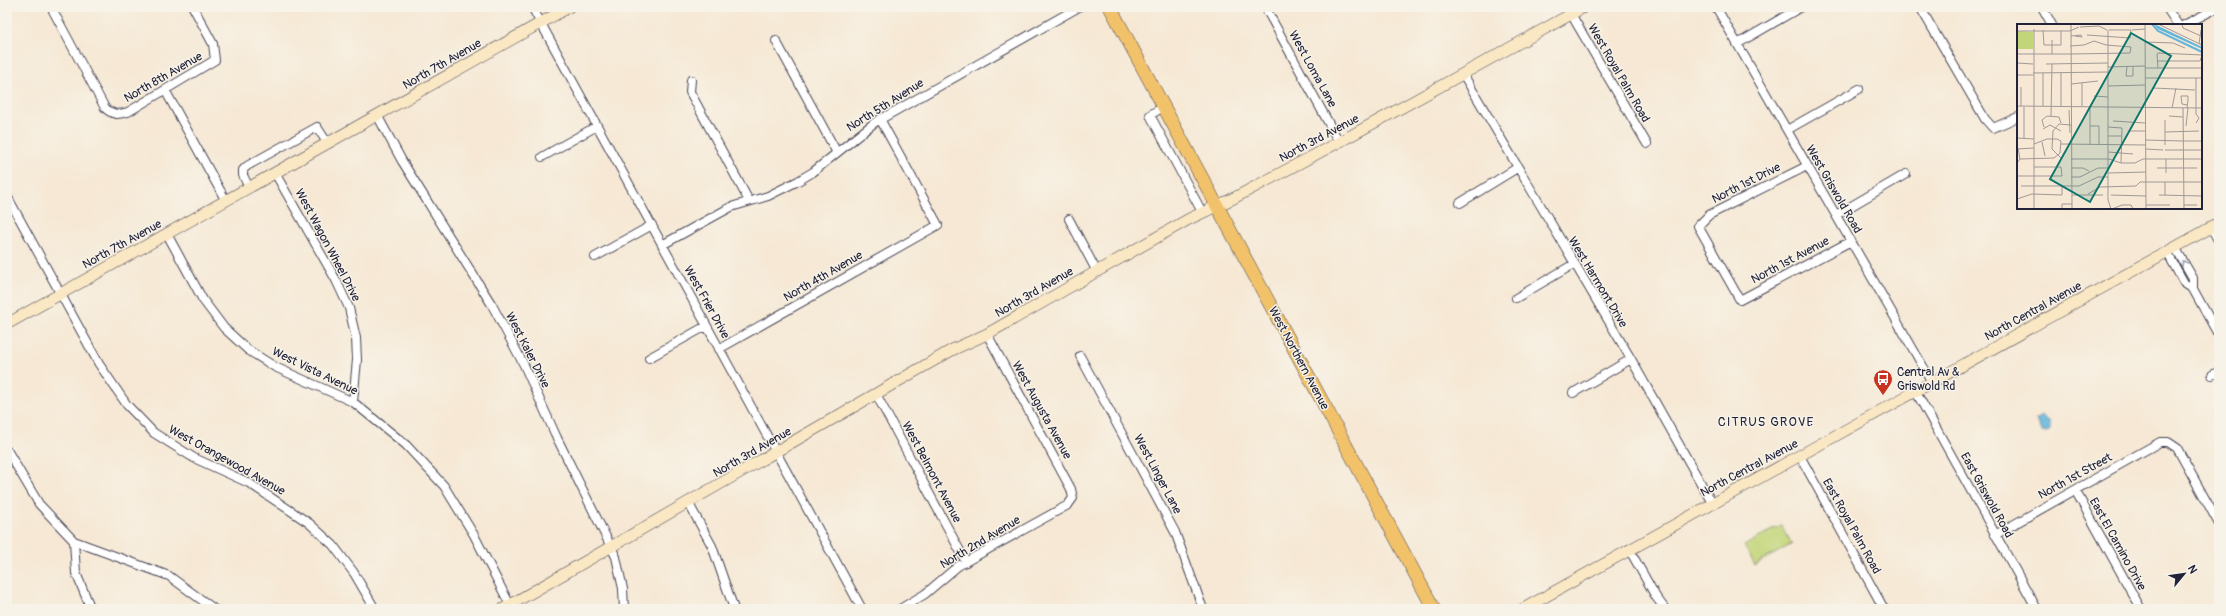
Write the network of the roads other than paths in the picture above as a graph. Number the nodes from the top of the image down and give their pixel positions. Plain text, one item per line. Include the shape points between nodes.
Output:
1 (51, 7) edge
2 (193, 7) edge
3 (532, 7) edge
4 (569, 7) edge
5 (1079, 7) edge
6 (1110, 7) edge
7 (1265, 7) edge
8 (1584, 7) edge
9 (1716, 7) edge
10 (1802, 7) edge
11 (1920, 7) edge
12 (2042, 7) edge
13 (2166, 7) edge
14 (2219, 7) edge
15 (1571, 14) junction
16 (541, 23) junction
17 (2051, 24) edge
18 (2177, 24) edge
19 (2186, 24) edge
20 (776, 41) dead end
21 (1737, 44) junction
22 (1463, 74) junction
23 (691, 80) dead end
24 (1859, 89) dead end
25 (165, 90) junction
26 (1163, 107) junction
27 (377, 116) junction
28 (2017, 117) edge
29 (880, 119) junction
30 (597, 126) junction
31 (1787, 130) junction
32 (1339, 142) junction
33 (328, 144) junction
34 (1647, 144) dead end
35 (836, 151) junction
36 (542, 157) dead end
37 (1807, 166) junction
38 (1517, 168) junction
39 (275, 173) junction
40 (1906, 174) dead end
41 (249, 188) junction
42 (7, 196) edge
43 (226, 201) junction
44 (749, 201) junction
45 (1460, 202) dead end
46 (1217, 206) junction
47 (1202, 212) junction
48 (1836, 215) junction
49 (1069, 219) dead end
50 (2216, 225) edge
51 (652, 226) junction
52 (167, 234) junction
53 (1851, 241) junction
54 (2219, 242) edge
55 (662, 245) junction
56 (2171, 249) junction
57 (595, 257) dead end
58 (1574, 264) junction
59 (1096, 270) junction
60 (61, 293) junction
61 (1516, 298) dead end
62 (1740, 300) joint
63 (7, 324) edge
64 (706, 326) junction
65 (987, 334) junction
66 (2219, 336) edge
67 (719, 349) junction
68 (1080, 356) dead end
69 (649, 358) dead end
70 (1631, 359) junction
71 (1932, 382) junction
72 (1916, 392) junction
73 (1573, 393) dead end
74 (876, 394) junction
75 (353, 402) junction
76 (7, 450) edge
77 (777, 453) junction
78 (1800, 456) junction
79 (2074, 490) junction
80 (1074, 498) joint
81 (1712, 503) junction
82 (689, 504) junction
83 (2219, 524) edge
84 (1994, 535) junction
85 (74, 541) junction
86 (611, 545) junction
87 (1629, 549) junction
88 (966, 562) junction
89 (507, 607) edge
90 (91, 609) edge
91 (214, 609) edge
92 (375, 609) edge
93 (624, 609) edge
94 (734, 609) edge
95 (862, 609) edge
96 (900, 609) edge
97 (1202, 609) edge
98 (1434, 609) edge
99 (1523, 609) edge
100 (1666, 609) edge
101 (1884, 609) edge
102 (2038, 609) edge
103 (2141, 609) edge

1 - 25 street, North 8th Avenue via 105,108 111,114 118,115
2 - 25 street, North 8th Avenue via 213,44 216,57 212,64
3 - 16 street, West Frier Drive
4 - 16 main road, North 7th Avenue
5 - 29 street, North 5th Avenue
6 - 26 main road, West Northern Avenue
7 - 32 street, West Loma Lane
8 - 15 main road, North 3rd Avenue
9 - 21 street, West Griswold Road
10 - 21 street
11 - 28 street via 1985,119 1993,128
12 - 17 street
13 - 18 street
14 - 19 street
15 - 22 main road, North 3rd Avenue
15 - 34 street, West Royal Palm Road
16 - 27 main road, North 7th Avenue
16 - 30 street, West Frier Drive
20 - 35 street
21 - 31 street, West Griswold Road
22 - 32 main road, North 3rd Avenue
22 - 38 street, West Harmont Drive
23 - 44 street via 690,92
24 - 31 street
25 - 43 street
26 - 46 main road, West Northern Avenue
26 - 47 street via 1150,115
27 - 33 main road, North 7th Avenue
27 - 86 street, West Kaler Drive via 503,325
29 - 35 street, North 5th Avenue
29 - 67 street, North 4th Avenue via 938,225
30 - 36 street
30 - 51 street, West Frier Drive
31 - 37 street, West Griswold Road
32 - 46 main road, North 3rd Avenue
33 - 39 main road, North 7th Avenue
33 - 41 street via 317,127 254,162 243,170
35 - 44 street, North 5th Avenue via 798,182 768,196
37 - 48 street, West Griswold Road
37 - 62 street, North 1st Drive via 1709,215 1698,226
38 - 45 street
38 - 58 street, West Harmont Drive
39 - 41 main road, North 7th Avenue
39 - 75 street, West Wagon Wheel Drive via 336,280 349,308 356,338 357,360
40 - 48 street
41 - 43 main road, North 7th Avenue
42 - 60 street, West Orangewood Avenue
43 - 52 main road, North 7th Avenue
44 - 55 street, North 5th Avenue via 721,212
46 - 47 main road, North 3rd Avenue
46 - 98 main road, West Northern Avenue
47 - 59 main road, North 3rd Avenue
48 - 53 street, West Griswold Road
49 - 59 street
50 - 54 street
50 - 56 main road, North Central Avenue
51 - 55 street, West Frier Drive
51 - 57 street
52 - 60 main road, North 7th Avenue
52 - 75 street, West Vista Avenue via 203,300 224,328 248,350 275,367
53 - 62 street, North 1st Avenue
53 - 71 street, West Griswold Road
55 - 64 street, West Frier Drive
56 - 66 street via 2184,283 2193,289
56 - 71 main road, North Central Avenue
58 - 61 street
58 - 70 street, West Harmont Drive
59 - 65 main road, North 3rd Avenue
60 - 63 main road, North 7th Avenue
60 - 92 street, West Orangewood Avenue via 111,384 127,405 149,427 194,458 249,483 309,523 333,545 354,573
64 - 67 street, West Frier Drive
64 - 69 street
65 - 74 main road, North 3rd Avenue via 952,350
65 - 80 street, West Augusta Avenue
67 - 77 street, West Frier Drive
68 - 97 street, West Linger Lane via 1173,526
70 - 73 street
70 - 81 street, West Harmont Drive
71 - 72 main road, North Central Avenue
72 - 78 main road, North Central Avenue
72 - 84 street, East Griswold Road
74 - 77 main road, North 3rd Avenue
74 - 88 street, West Belmont Avenue
75 - 89 street, West Vista Avenue via 406,445 444,486 474,535
76 - 85 street via 39,504
77 - 82 main road, North 3rd Avenue
77 - 95 street, West Frier Drive
78 - 81 main road, North Central Avenue
78 - 101 street, East Royal Palm Road
79 - 83 street, North 1st Street via 2160,442 2168,442 2177,448
79 - 84 street, North 1st Street
79 - 103 street, East El Camino Drive
80 - 88 street, North 2nd Avenue via 1068,505
81 - 87 main road, North Central Avenue
82 - 86 main road, North 3rd Avenue
82 - 94 street via 712,546
84 - 102 street, East Griswold Road
85 - 90 street via 76,573
85 - 91 street via 169,576
86 - 89 main road, North 3rd Avenue
86 - 93 street, West Kaler Drive via 620,570
87 - 99 main road, North Central Avenue
87 - 100 street via 1656,598
88 - 96 street, North 2nd Avenue via 918,599

